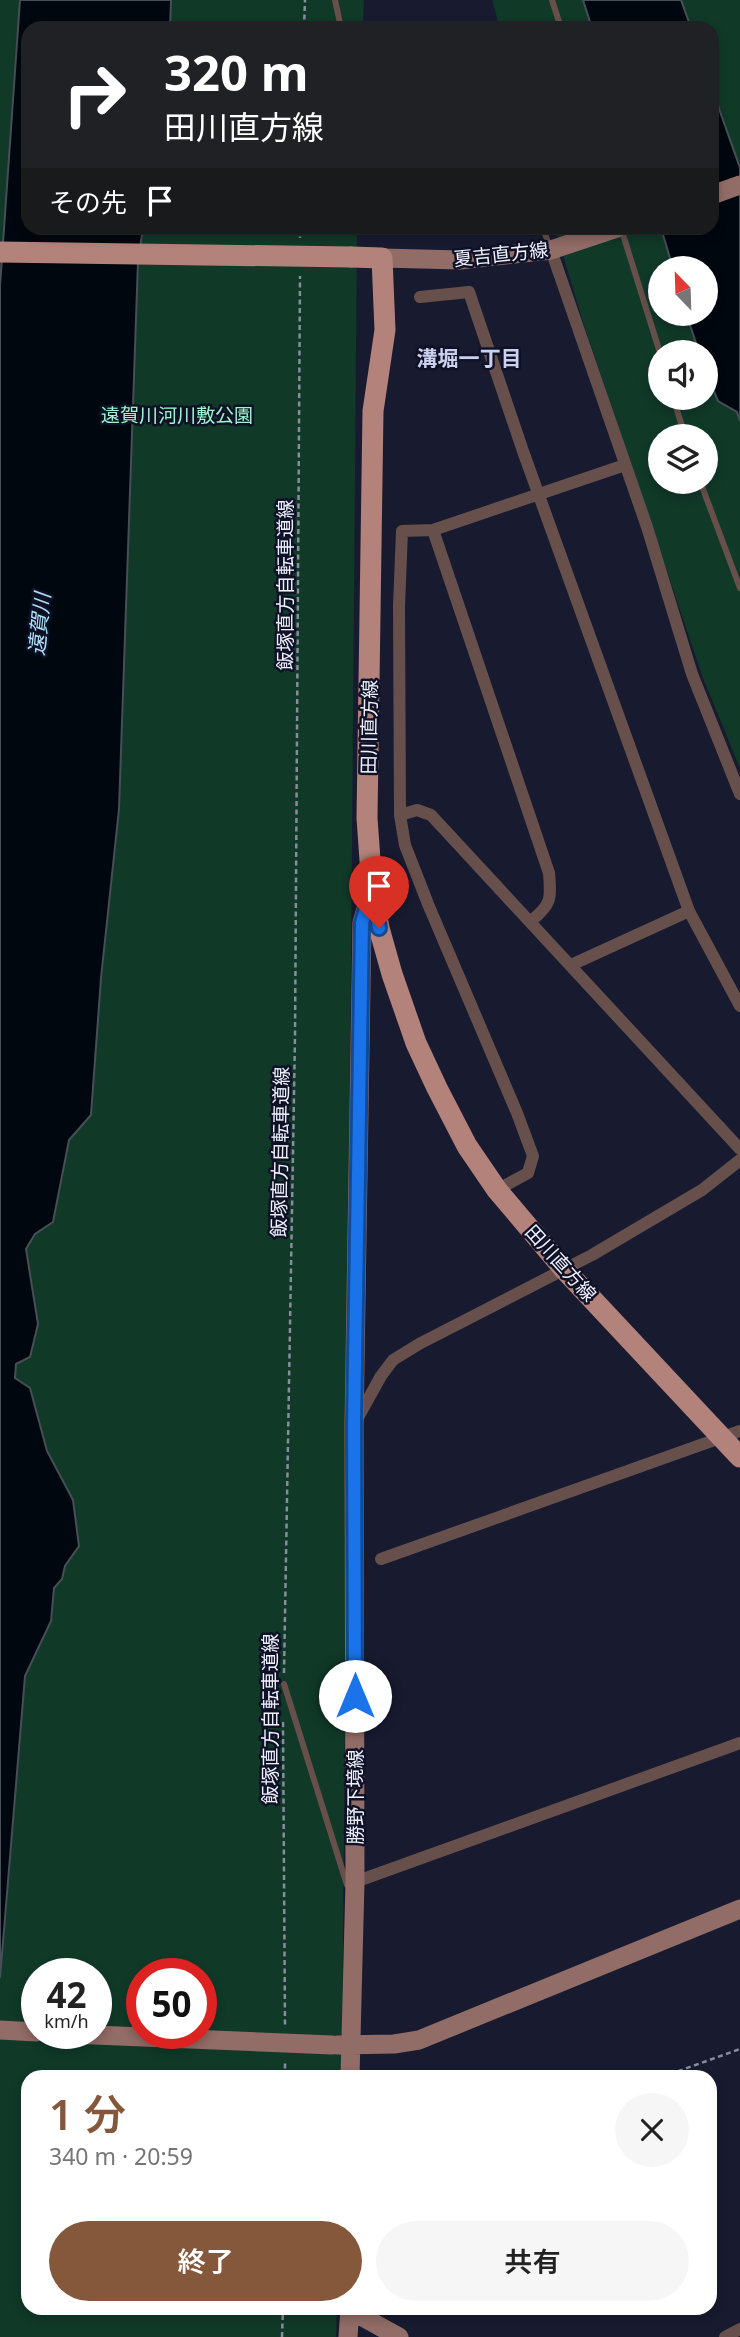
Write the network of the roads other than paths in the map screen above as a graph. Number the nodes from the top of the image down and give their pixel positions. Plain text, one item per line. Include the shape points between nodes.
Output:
1 (335, 0) edge
2 (552, 0) edge
3 (340, 21) edge
4 (559, 21) edge
5 (740, 186) edge
6 (719, 193) edge
7 (548, 235) edge
8 (597, 235) edge
9 (621, 235) edge
10 (557, 248) junction
11 (0, 252) edge
12 (382, 258) junction
13 (420, 297) dead end
14 (656, 340) edge
15 (625, 465) junction
16 (706, 494) edge
17 (539, 495) junction
18 (433, 530) junction
19 (740, 588) edge
20 (740, 794) edge
21 (400, 816) junction
22 (372, 888) junction
23 (689, 911) junction
24 (531, 921) junction
25 (571, 965) junction
26 (740, 1006) edge
27 (739, 1145) edge
28 (740, 1160) edge
29 (497, 1190) junction
30 (563, 1268) junction
31 (354, 1425) junction
32 (730, 1434) edge
33 (740, 1457) edge
34 (381, 1559) dead end
35 (284, 1684) road end
36 (740, 1743) edge
37 (355, 1882) junction
38 (354, 1907) junction
39 (740, 1909) edge
40 (0, 2030) edge
41 (21, 2031) edge
42 (112, 2036) edge
43 (341, 2045) junction
44 (349, 2070) edge
45 (350, 2315) edge
46 (360, 2315) edge
47 (740, 2329) edge
48 (348, 2337) edge
49 (399, 2337) edge
50 (725, 2337) edge

1 - 3 lane
2 - 4 lane
5 - 6 main road
7 - 10 lane
8 - 10 main road, 夏吉直方線
9 - 14 lane
10 - 12 main road, 夏吉直方線 via 460,260
10 - 15 street
11 - 12 main road, bridge
12 - 22 main road, 田川直方線 via 385,330 373,411 367,818
13 - 17 street via 469,292
15 - 17 street
15 - 20 street via 692,674
16 - 19 lane
17 - 18 street
17 - 23 street
18 - 21 street via 402,531
18 - 24 street via 549,873 547,908
21 - 24 street via 416,810 431,815
21 - 29 street via 405,845 428,904 533,1156 528,1173
22 - 29 main road, 田川直方線 via 392,974 416,1043 467,1146
22 - 31 main road, 勝野下境線 via 362,923
23 - 25 street
23 - 26 street
24 - 25 street
25 - 27 street
28 - 30 street via 702,1190
29 - 30 main road, 田川直方線
30 - 31 street via 393,1360
30 - 32 main road, 田川直方線
31 - 37 main road, 勝野下境線
32 - 33 main road, 田川直方線
32 - 34 street
35 - 38 lane
36 - 37 street
37 - 38 main road, 勝野下境線
38 - 43 main road, 勝野下境線
39 - 43 main road via 419,2040
40 - 41 main road
42 - 43 main road, bridge
43 - 44 main road, 勝野下境線
45 - 48 main road
46 - 49 main road
47 - 50 street

